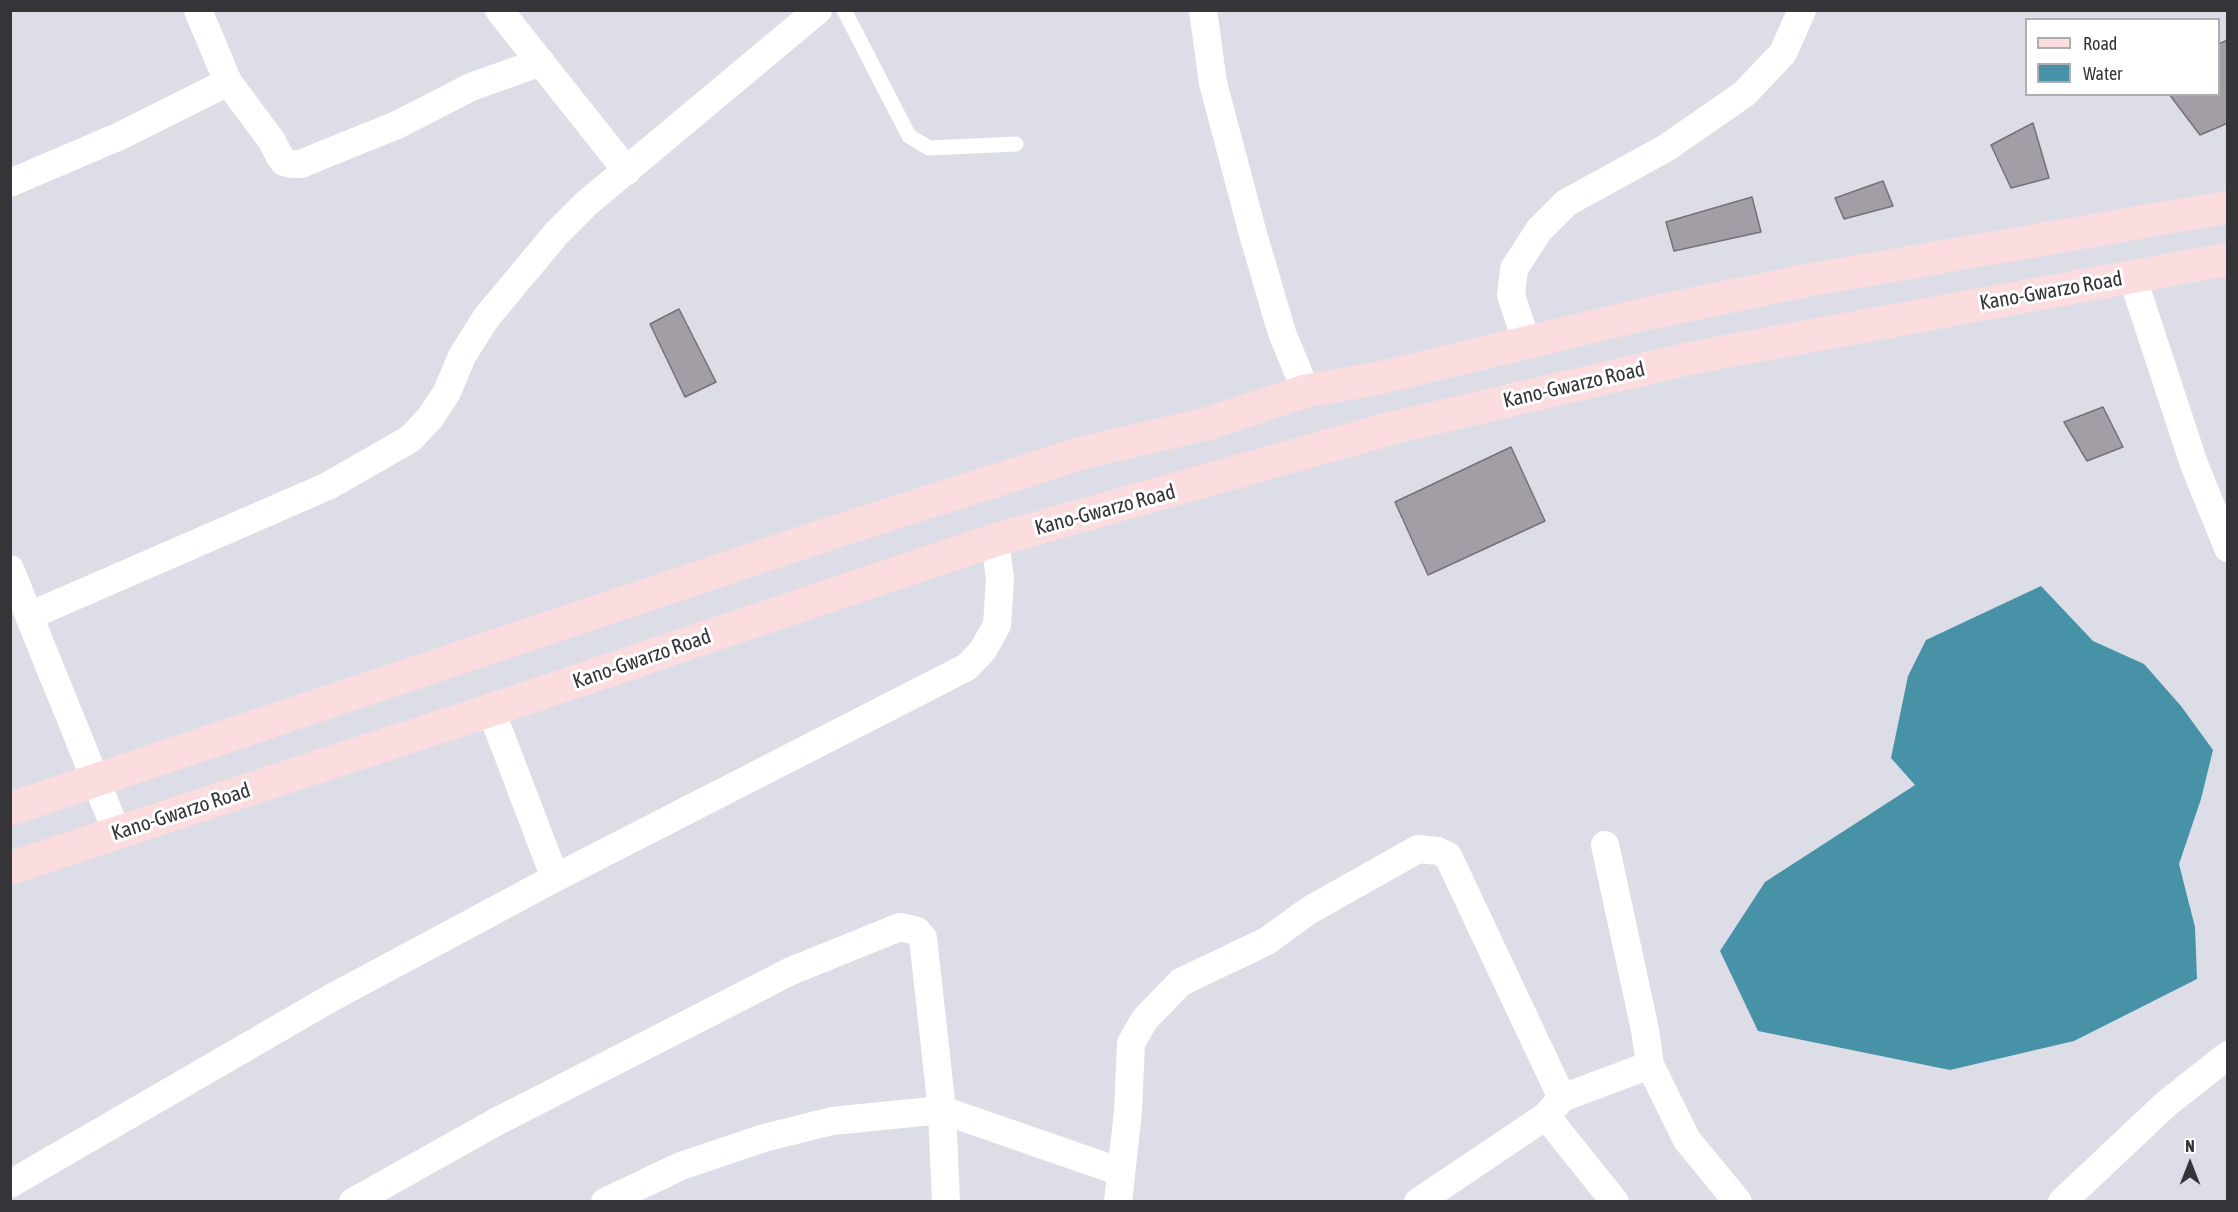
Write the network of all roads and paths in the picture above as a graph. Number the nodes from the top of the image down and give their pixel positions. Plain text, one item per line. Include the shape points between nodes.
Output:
1 (198, 10) edge
2 (499, 10) edge
3 (818, 10) edge
4 (844, 10) edge
5 (1203, 10) edge
6 (1802, 10) edge
7 (541, 62) junction
8 (228, 82) junction
9 (1016, 144) dead end
10 (627, 171) junction
11 (10, 183) edge
12 (2228, 207) edge
13 (2228, 259) edge
14 (2132, 276) junction
15 (1526, 341) junction
16 (1306, 391) junction
17 (995, 540) junction
18 (2228, 548) edge
19 (10, 569) edge
20 (28, 616) junction
21 (491, 710) junction
22 (97, 780) junction
23 (10, 809) edge
24 (117, 833) junction
25 (1605, 845) dead end
26 (10, 868) edge
27 (555, 878) junction
28 (2228, 1055) edge
29 (1650, 1065) junction
30 (1554, 1107) junction
31 (942, 1110) junction
32 (1121, 1172) junction
33 (18, 1185) edge
34 (353, 1202) edge
35 (605, 1202) edge
36 (946, 1202) edge
37 (1119, 1202) edge
38 (1418, 1202) edge
39 (1615, 1202) edge
40 (1738, 1202) edge
41 (2062, 1202) edge

1 - 8 street
2 - 7 street
3 - 10 street
4 - 9 lane via 909,136 929,148
5 - 16 street via 1213,83 1253,234 1282,333
6 - 15 street via 1783,53 1744,94 1666,148 1566,203 1539,230 1514,269 1511,295
7 - 8 street via 471,87 397,125 301,164 284,162
7 - 10 street
8 - 11 street via 120,136
10 - 20 street via 556,234 486,318 462,356 447,393 410,439 328,486
12 - 15 main road via 1809,280
13 - 14 main road, Kano-Gwarzo Road
14 - 17 main road, Kano-Gwarzo Road via 1696,357 1392,428
14 - 18 street via 2194,464
15 - 16 main road via 1376,379
16 - 22 main road via 1206,423 1082,453 861,524
17 - 21 main road, Kano-Gwarzo Road
17 - 27 street via 1000,579 997,625 983,650 967,667
19 - 20 street
20 - 22 street
21 - 24 main road, Kano-Gwarzo Road
21 - 27 street
22 - 23 main road
22 - 24 street
24 - 26 main road, Kano-Gwarzo Road
25 - 29 street
27 - 33 street via 331,998
28 - 41 street via 2166,1104
29 - 30 street
29 - 40 street via 1687,1140
30 - 32 street via 1448,856 1418,849 1308,911 1267,941 1181,982 1164,998 1145,1019 1131,1044
30 - 38 street
30 - 39 street
31 - 32 street
31 - 34 street via 923,938 917,931 900,927 791,971 496,1122
31 - 35 street via 832,1121 764,1138 681,1166
31 - 36 street
32 - 37 street

